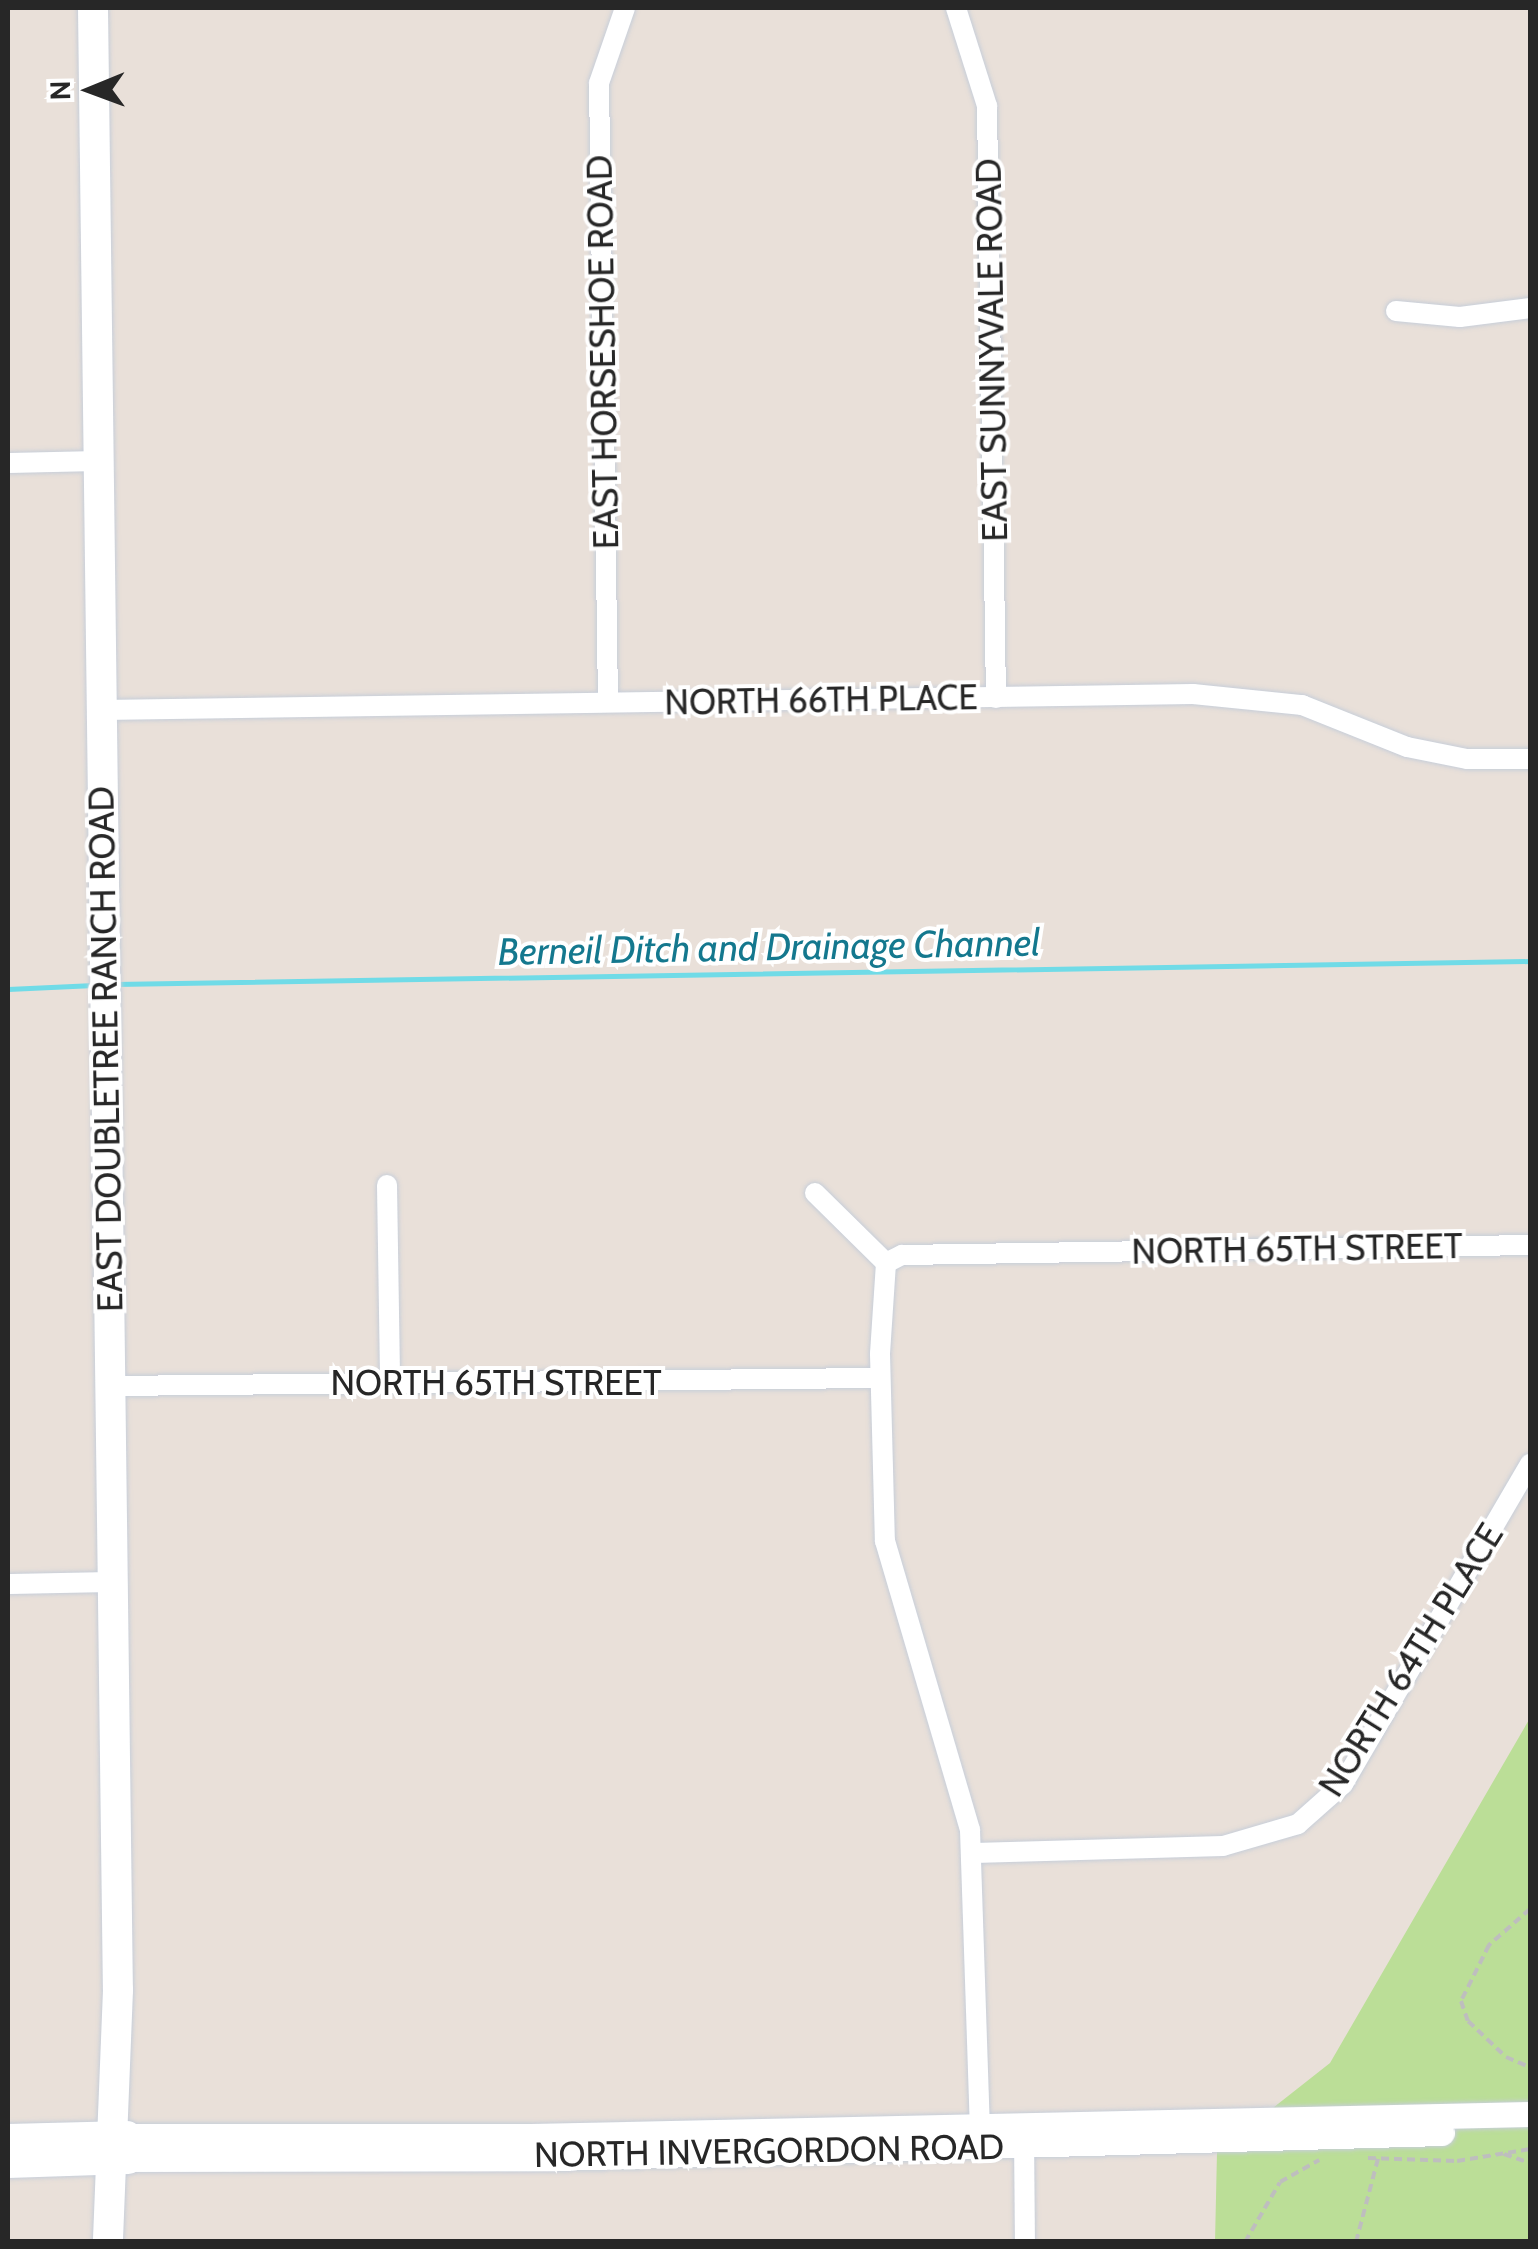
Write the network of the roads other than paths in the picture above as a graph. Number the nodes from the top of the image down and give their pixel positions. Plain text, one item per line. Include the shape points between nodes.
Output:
1 (93, 8) edge
2 (625, 8) edge
3 (956, 8) edge
4 (1530, 308) edge
5 (1396, 311) dead end
6 (99, 461) junction
7 (8, 463) edge
8 (996, 698) junction
9 (608, 702) junction
10 (102, 710) junction
11 (1530, 759) edge
12 (387, 1184) dead end
13 (815, 1193) dead end
14 (1530, 1245) edge
15 (886, 1263) junction
16 (880, 1378) junction
17 (390, 1383) junction
18 (111, 1386) junction
19 (1530, 1464) edge
20 (113, 1582) junction
21 (8, 1584) edge
22 (974, 1853) junction
23 (1530, 2114) edge
24 (1530, 2130) edge
25 (980, 2133) junction
26 (1024, 2133) junction
27 (8, 2139) edge
28 (119, 2148) junction
29 (8, 2163) edge
30 (108, 2242) edge
31 (129, 2242) edge
32 (1026, 2242) edge

1 - 6 main road, EAST DOUBLETREE RANCH ROAD
2 - 9 street, EAST HORSESHOE ROAD via 599,83
3 - 8 street, EAST SUNNYVALE ROAD via 988,106
4 - 5 street via 1460,318
6 - 7 street
6 - 10 main road, EAST DOUBLETREE RANCH ROAD
8 - 9 street, NORTH 66TH PLACE
8 - 11 street, NORTH 66TH PLACE via 1193,694 1302,706 1407,747 1467,759
9 - 10 street, NORTH 66TH PLACE
10 - 18 main road, EAST DOUBLETREE RANCH ROAD
12 - 17 street
13 - 15 street
14 - 15 street, NORTH 65TH STREET via 902,1255
15 - 16 street
16 - 17 street, NORTH 65TH STREET
16 - 22 street via 892,1582
17 - 18 street, NORTH 65TH STREET
18 - 20 main road, EAST DOUBLETREE RANCH ROAD
19 - 22 street, NORTH 64TH PLACE via 1344,1784 1298,1824 1223,1846
20 - 21 street
20 - 28 main road, EAST DOUBLETREE RANCH ROAD
22 - 25 street
23 - 26 street, NORTH INVERGORDON ROAD
24 - 26 street, NORTH INVERGORDON ROAD
25 - 26 street, NORTH INVERGORDON ROAD
25 - 28 street, NORTH INVERGORDON ROAD
26 - 32 street
27 - 28 main road, NORTH INVERGORDON ROAD
28 - 29 main road, NORTH INVERGORDON ROAD
28 - 30 main road, EAST DOUBLETREE RANCH ROAD
28 - 31 main road, EAST DOUBLETREE RANCH ROAD

